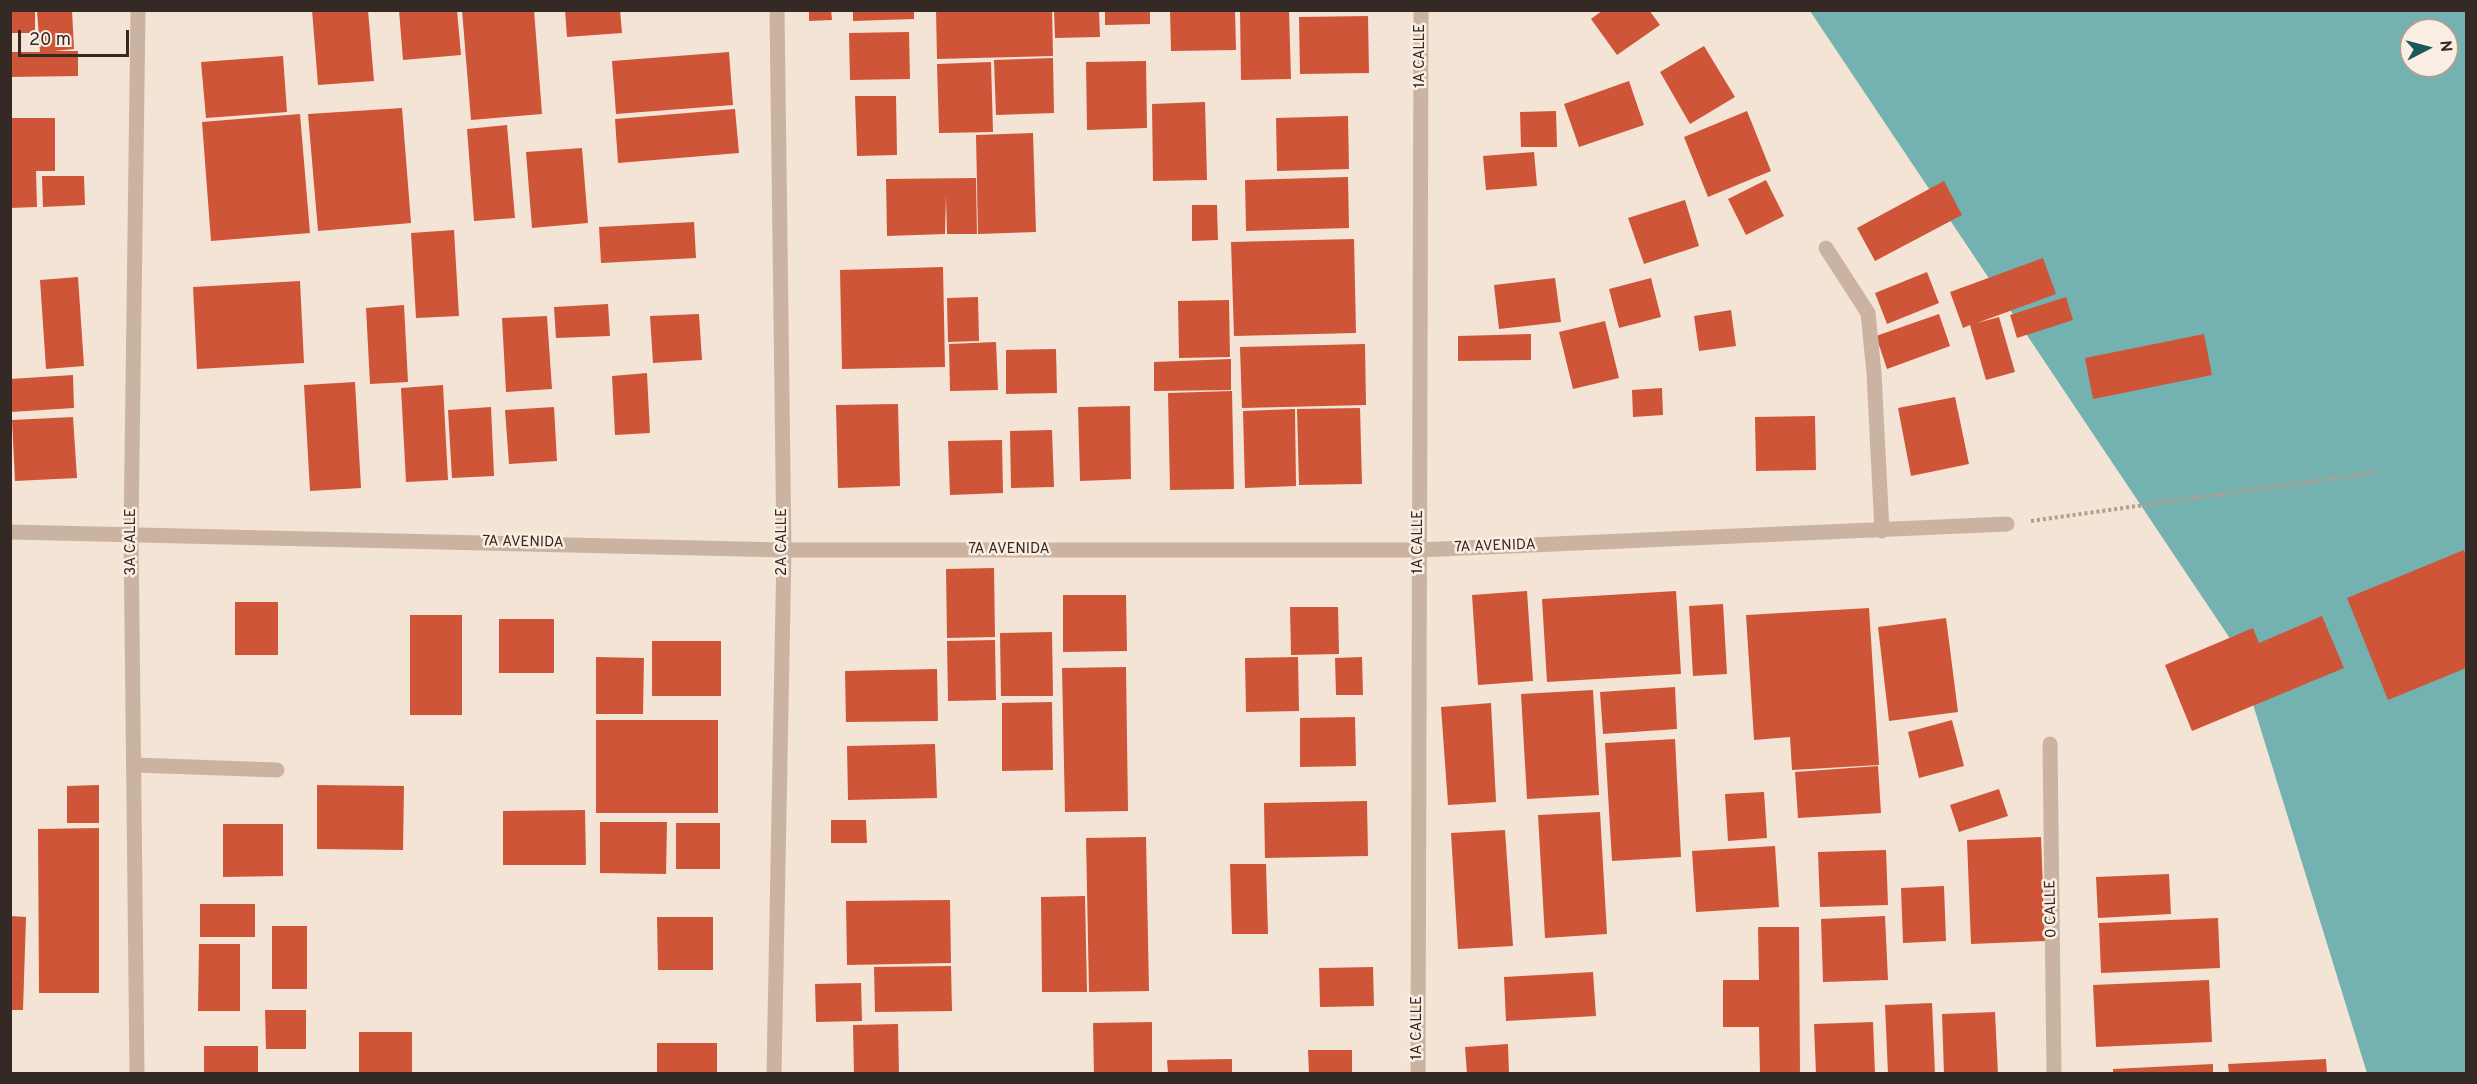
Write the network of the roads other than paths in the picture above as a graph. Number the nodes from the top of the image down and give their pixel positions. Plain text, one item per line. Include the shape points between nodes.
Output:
1 (138, 10) edge
2 (777, 10) edge
3 (1421, 10) edge
4 (1826, 248) dead end
5 (2007, 524) road end
6 (1882, 531) junction
7 (10, 532) edge
8 (132, 533) junction
9 (784, 550) junction
10 (1419, 550) junction
11 (2050, 744) dead end
12 (135, 765) junction
13 (277, 770) dead end
14 (137, 1074) edge
15 (774, 1074) edge
16 (1418, 1074) edge
17 (2054, 1074) edge

1 - 8 street, 3A CALLE
2 - 9 street, 2A CALLE
3 - 10 street, 1A CALLE
4 - 6 street via 1868,313
5 - 6 street, 7A AVENIDA
6 - 10 street, 7A AVENIDA
7 - 8 street, 7A AVENIDA
8 - 9 street, 7A AVENIDA
8 - 12 street, 3A CALLE
9 - 10 street, 7A AVENIDA
9 - 15 street, 2A CALLE
10 - 16 street, 1A CALLE
11 - 17 street, 0 CALLE
12 - 13 street
12 - 14 street, 3A CALLE

